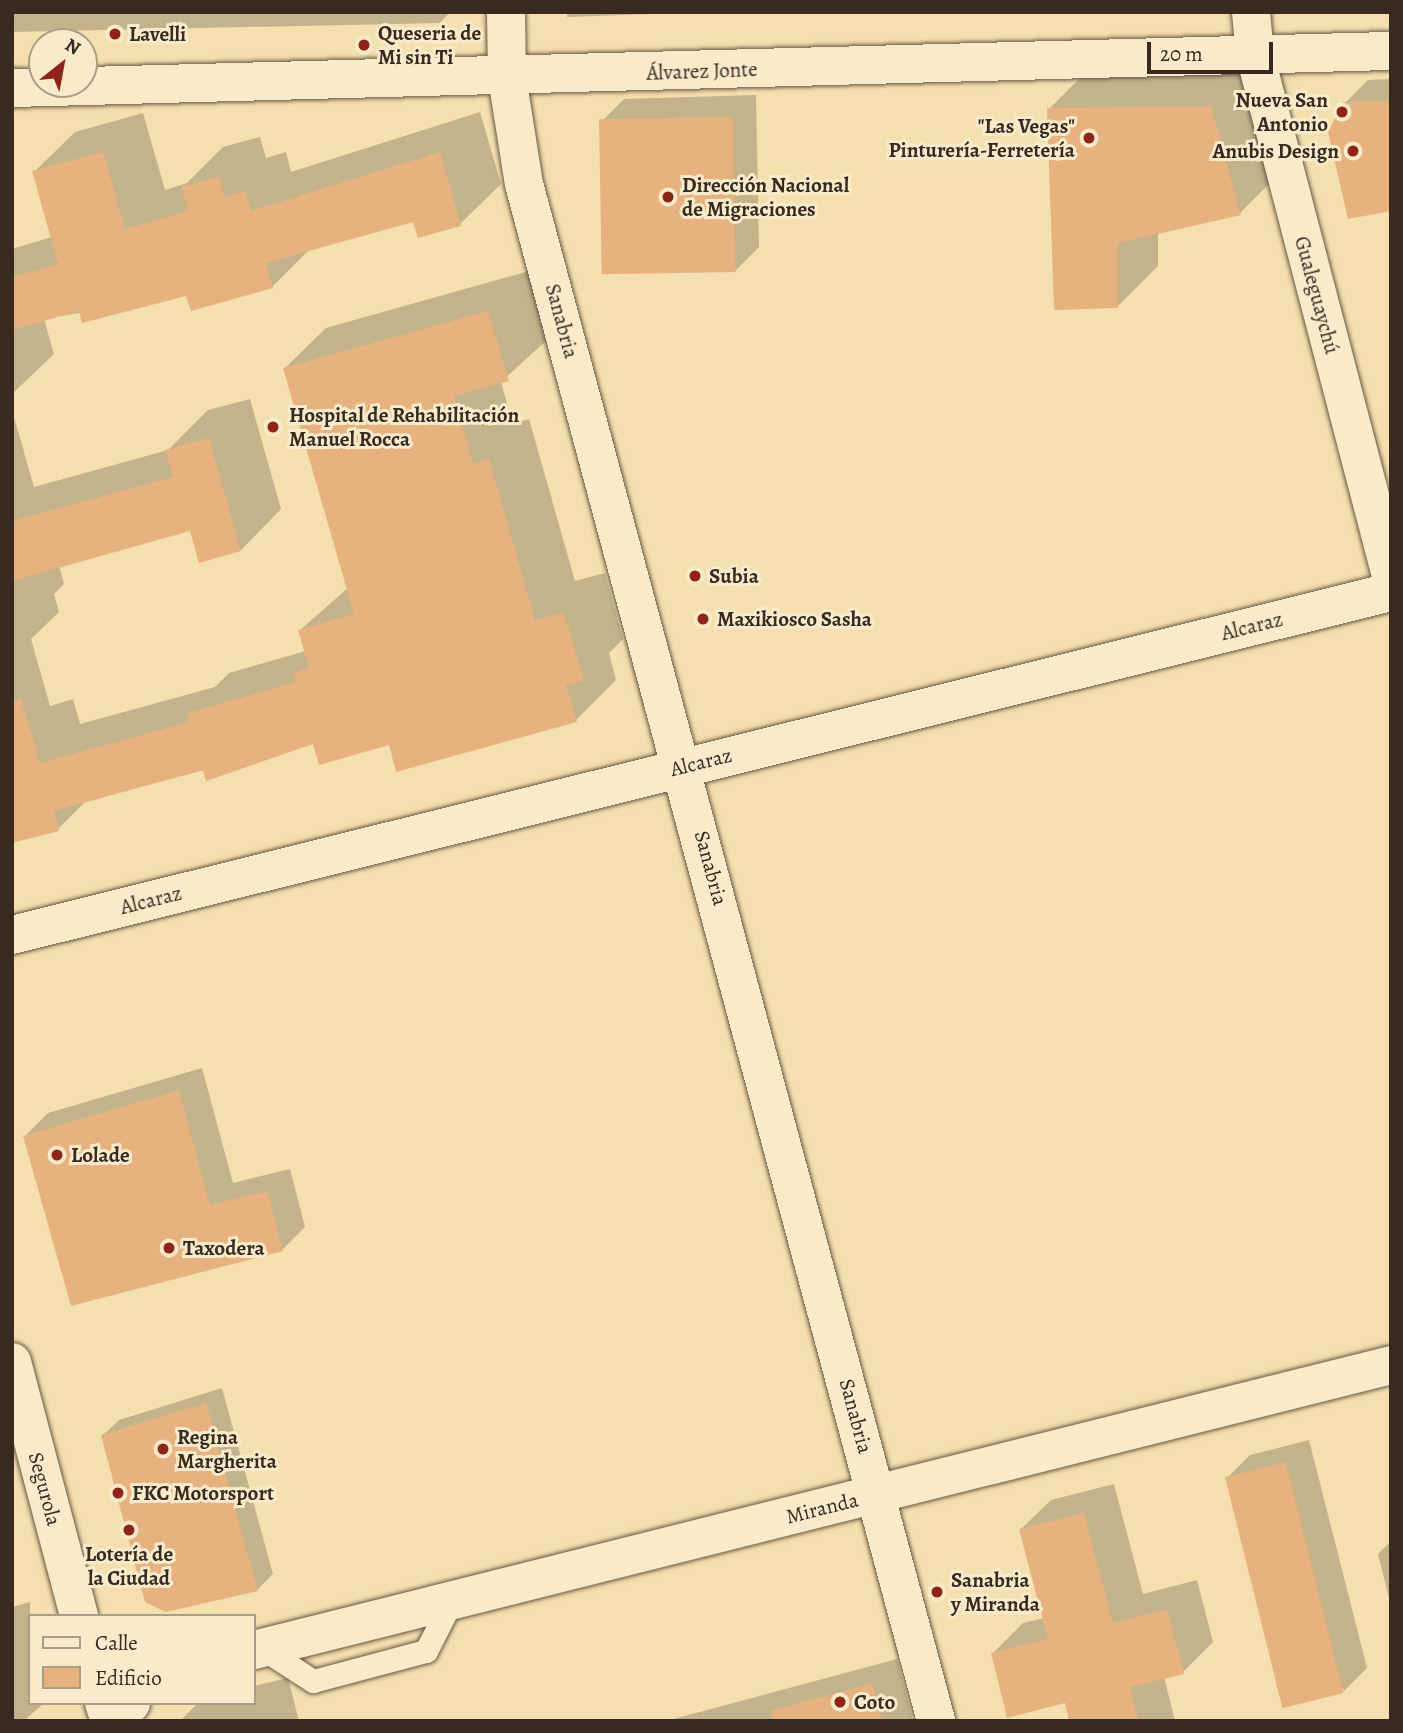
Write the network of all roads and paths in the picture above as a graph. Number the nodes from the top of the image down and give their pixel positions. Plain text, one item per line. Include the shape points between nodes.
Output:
1 (506, 12) edge
2 (1251, 12) edge
3 (1391, 51) edge
4 (1255, 55) junction
5 (507, 76) junction
6 (12, 89) edge
7 (1391, 576) edge
8 (1391, 592) edge
9 (684, 766) junction
10 (12, 935) edge
11 (12, 1362) edge
12 (1391, 1366) edge
13 (877, 1494) junction
14 (78, 1614) edge
15 (258, 1649) edge
16 (105, 1705) edge
17 (129, 1705) edge
18 (112, 1721) edge
19 (936, 1721) edge

1 - 5 street, Sanabria
2 - 4 street, Gualeguaychú
3 - 4 street, Álvarez Jonte
4 - 5 street, Álvarez Jonte
4 - 7 street, Gualeguaychú
5 - 6 street, Álvarez Jonte
5 - 9 street, Sanabria via 524,184
8 - 9 street, Alcaraz
9 - 10 street, Alcaraz
9 - 13 street, Sanabria
11 - 14 street, Segurola
12 - 13 street, Miranda
13 - 15 street, Miranda
13 - 19 street, Sanabria
16 - 18 street
17 - 18 street

